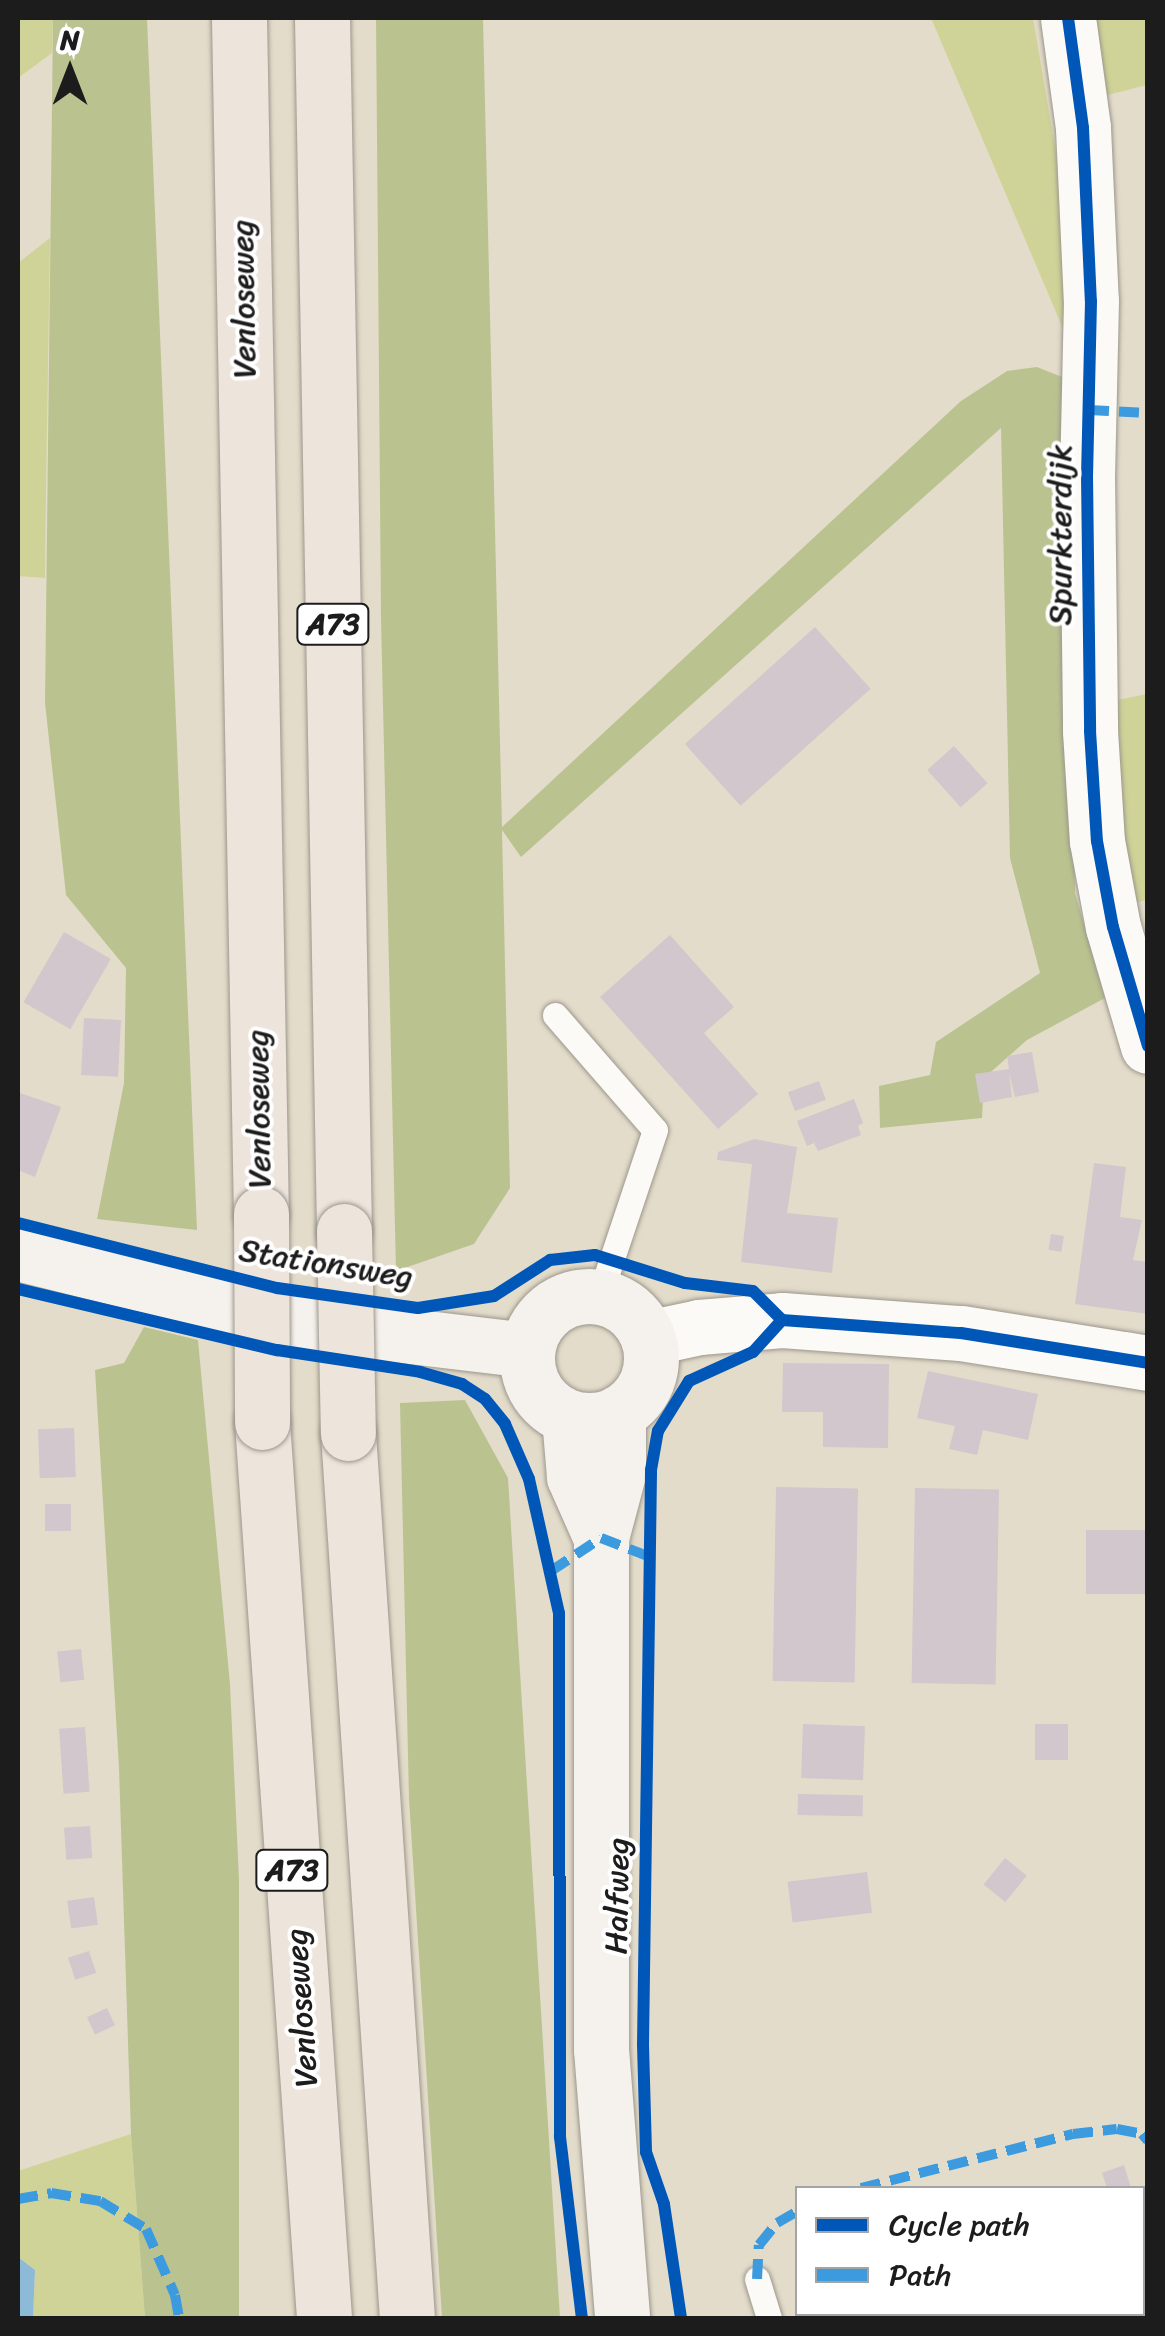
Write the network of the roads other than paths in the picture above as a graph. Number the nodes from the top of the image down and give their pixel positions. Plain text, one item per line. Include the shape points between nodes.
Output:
1 (238, 18) edge
2 (322, 18) edge
3 (1068, 18) edge
4 (554, 1014) dead end
5 (1148, 1046) edge
6 (18, 1254) edge
7 (599, 1297) junction
8 (648, 1338) junction
9 (527, 1350) junction
10 (1148, 1363) edge
11 (594, 1415) junction
12 (757, 2279) dead end
13 (324, 2318) edge
14 (407, 2318) edge
15 (622, 2318) edge
16 (769, 2318) edge

1 - 13 highway, Venloseweg / A73, bridge via 262,1422
2 - 14 highway, A73, bridge via 348,1432
3 - 5 street, Spurkterdijk via 1083,128 1091,301 1087,475 1097,841
4 - 7 lane via 655,1130
6 - 9 main road, Stationsweg via 292,1322
7 - 8 main road via 629,1311
7 - 9 main road via 552,1308 535,1326
8 - 10 street via 782,1320 962,1333
8 - 11 main road via 640,1394
9 - 11 main road via 545,1403
11 - 15 main road, Halfweg via 618,1474 601,1538 601,2050
12 - 16 lane

